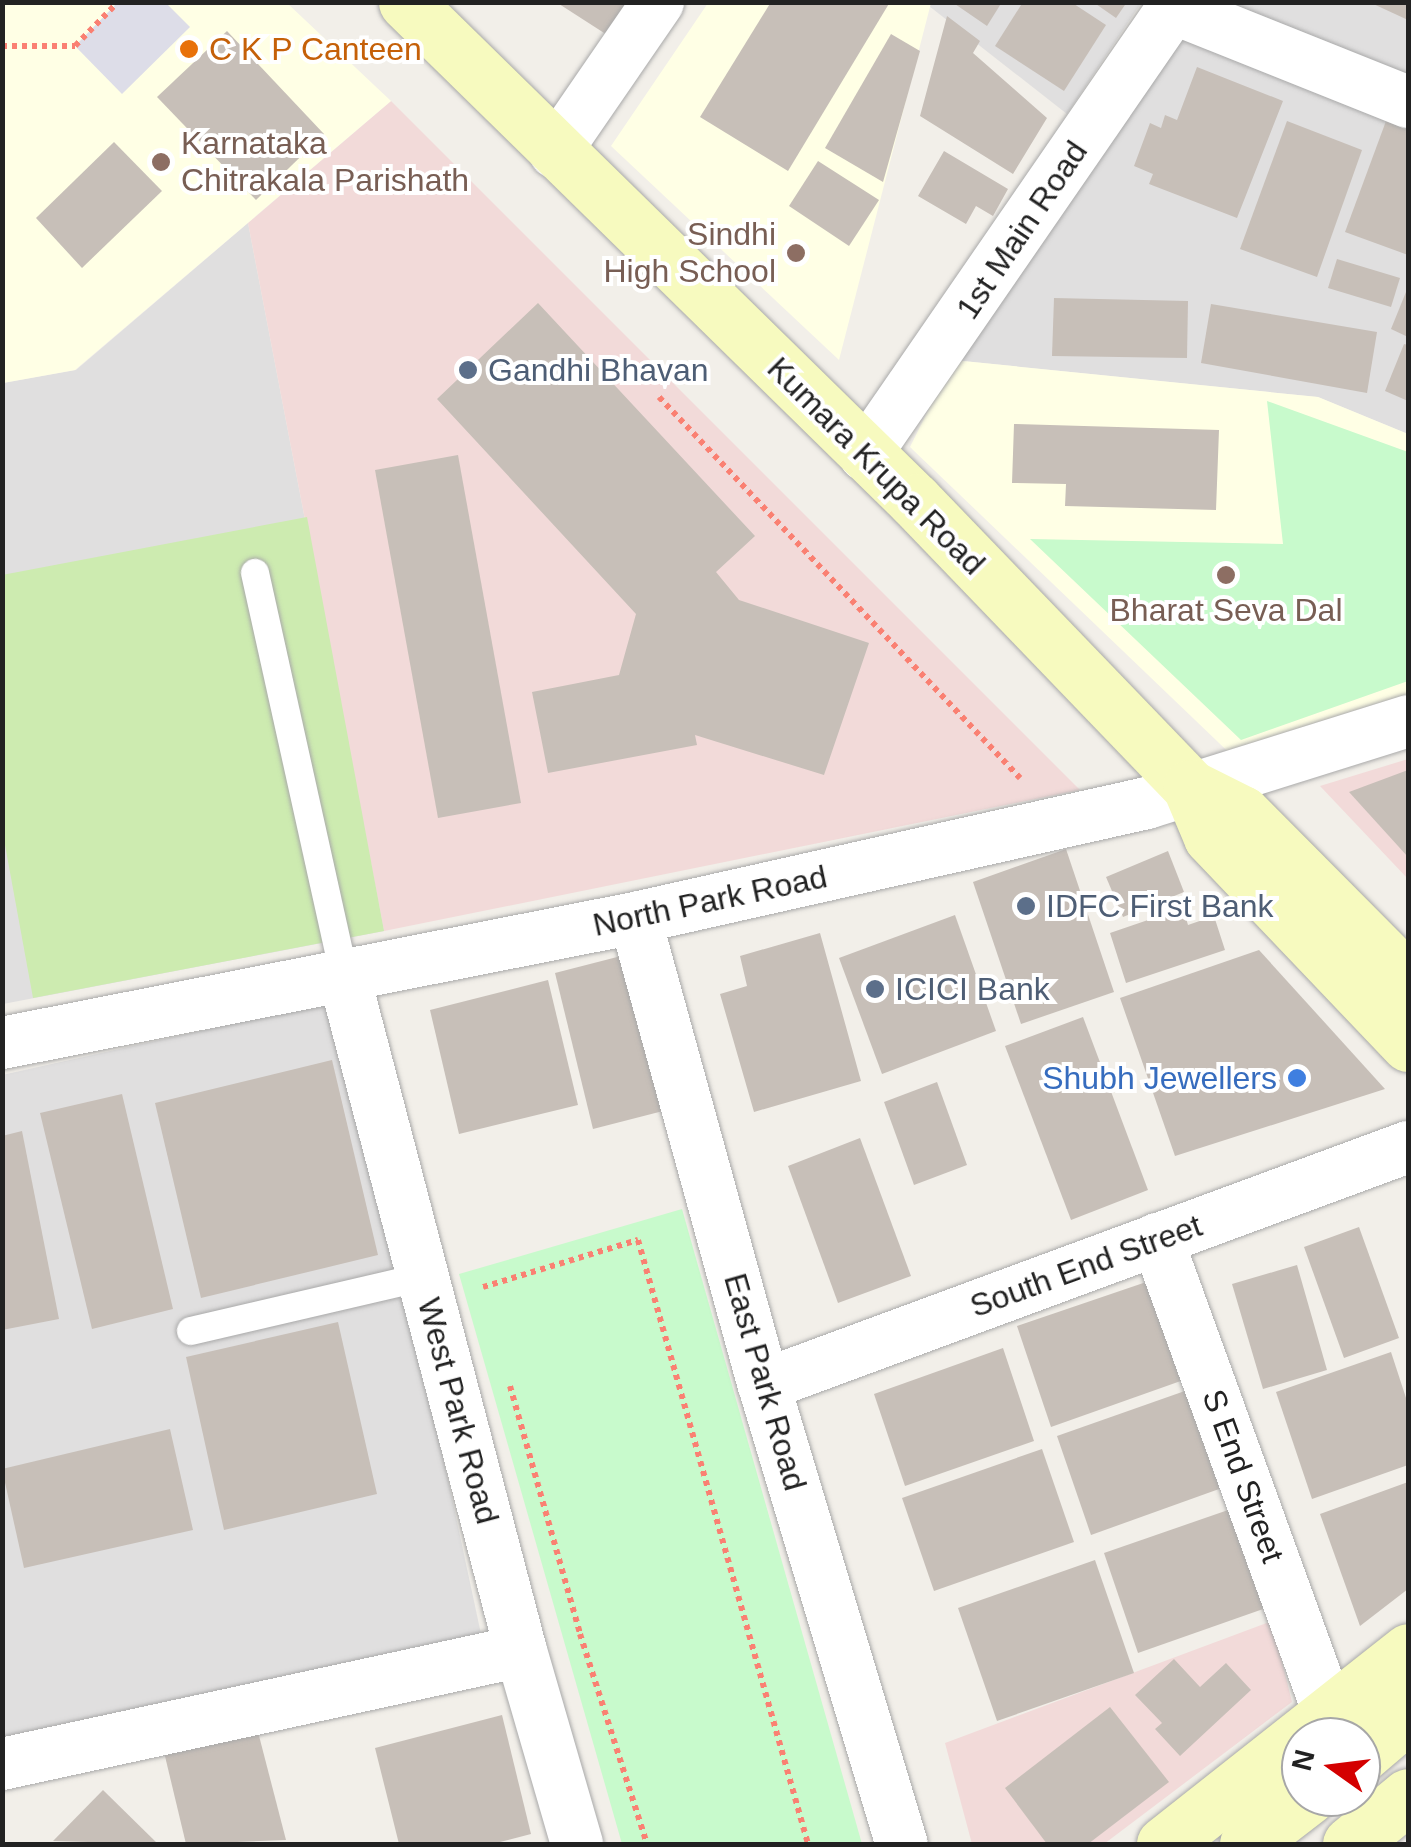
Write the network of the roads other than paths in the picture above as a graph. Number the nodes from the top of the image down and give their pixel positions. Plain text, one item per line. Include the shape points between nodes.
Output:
1 (406, 2) edge
2 (658, 2) edge
3 (1175, 6) edge
4 (1408, 102) edge
5 (555, 152) junction
6 (866, 456) junction
7 (255, 573) dead end
8 (1408, 722) edge
9 (1190, 787) junction
10 (1226, 825) junction
11 (635, 918) junction
12 (344, 976) junction
13 (1408, 980) edge
14 (2, 1043) edge
15 (1408, 1044) edge
16 (1408, 1147) edge
17 (1156, 1240) junction
18 (423, 1277) junction
19 (191, 1331) dead end
20 (764, 1385) junction
21 (521, 1651) junction
22 (1408, 1651) edge
23 (1408, 1715) edge
24 (1338, 1717) edge
25 (1358, 1717) edge
26 (1381, 1723) edge
27 (2, 1764) edge
28 (1281, 1773) edge
29 (1282, 1817) edge
30 (577, 1844) edge
31 (902, 1844) edge
32 (1164, 1844) edge
33 (1247, 1844) edge

1 - 5 street, Kumara Krupa Road
2 - 5 street
3 - 4 street
3 - 6 street, 1st Main Road
5 - 6 street, Kumara Krupa Road
6 - 9 street, Kumara Krupa Road
7 - 12 lane
8 - 9 street, North Park Road
9 - 10 street, Kumara Krupa Road
9 - 11 street, North Park Road via 1147,803
10 - 13 street, Kumara Krupa Road
10 - 15 street, Kumara Krupa Road
11 - 12 street, North Park Road
11 - 20 street, East Park Road
12 - 14 street, North Park Road
12 - 18 street, West Park Road
16 - 17 street, South End Street
17 - 20 street, South End Street
17 - 24 street, S End Street
18 - 19 lane
18 - 21 street, West Park Road
20 - 31 street, East Park Road
21 - 27 street
21 - 30 street, West Park Road
22 - 25 street
23 - 26 street
28 - 32 street
29 - 33 street

